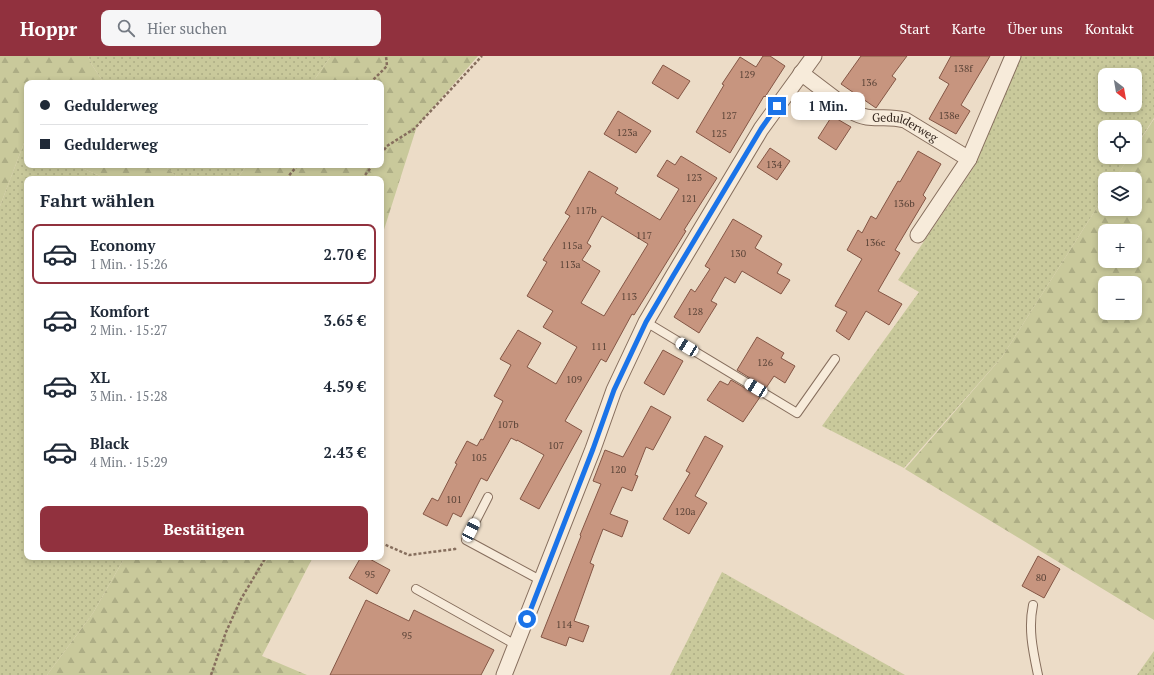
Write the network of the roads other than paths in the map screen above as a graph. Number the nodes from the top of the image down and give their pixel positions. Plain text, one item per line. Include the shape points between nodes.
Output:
1 (814, 56) edge
2 (1013, 56) edge
3 (801, 73) junction
4 (969, 159) junction
5 (918, 236) dead end
6 (646, 322) junction
7 (835, 359) dead end
8 (488, 497) dead end
9 (542, 580) junction
10 (416, 588) dead end
11 (1033, 605) dead end
12 (516, 645) junction
13 (504, 675) edge
14 (1038, 675) edge

1 - 3 street
2 - 4 street
3 - 4 street, Gedulderweg via 860,116 894,117 905,120
3 - 6 street via 761,129
4 - 5 street
6 - 7 lane via 797,413
6 - 9 street via 614,390
8 - 9 lane via 466,540
9 - 12 street
10 - 12 lane
11 - 14 lane via 1030,632
12 - 13 street

